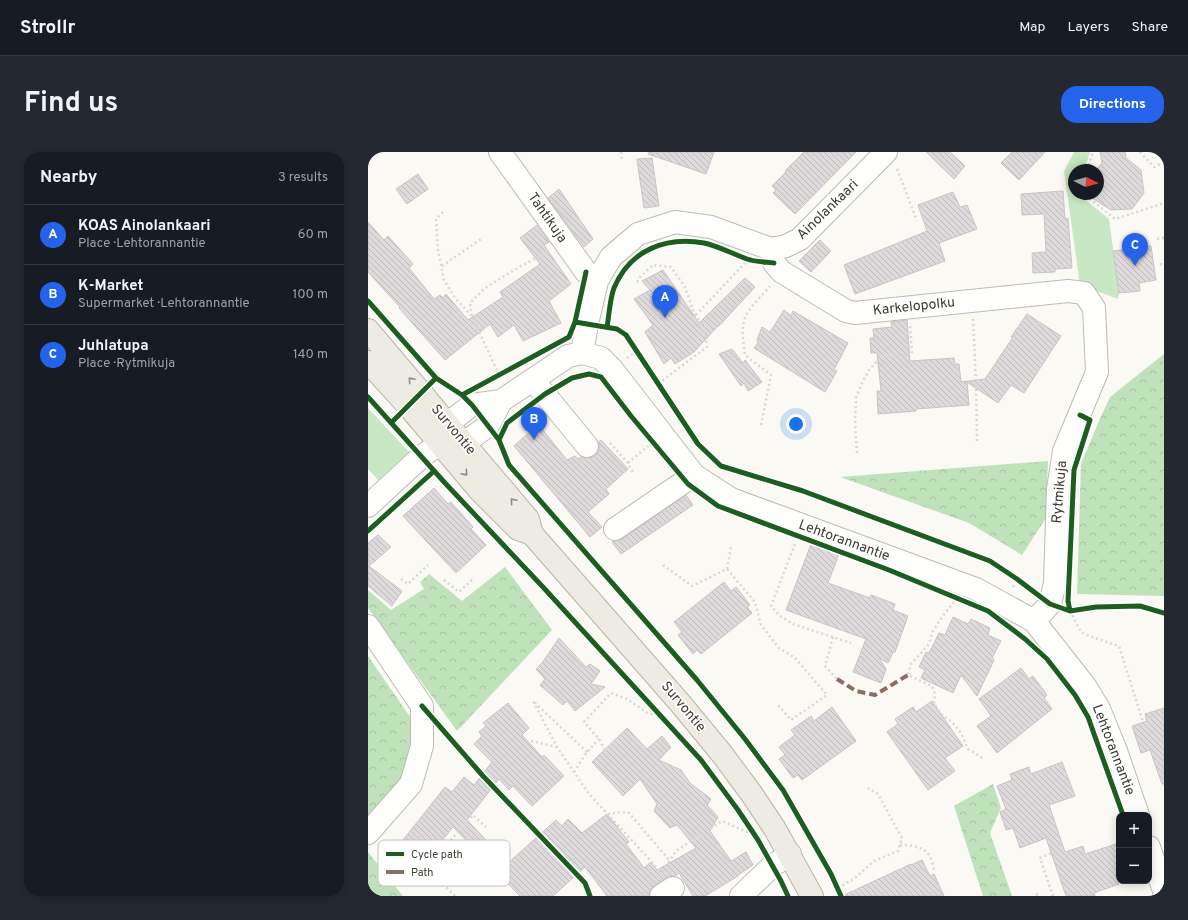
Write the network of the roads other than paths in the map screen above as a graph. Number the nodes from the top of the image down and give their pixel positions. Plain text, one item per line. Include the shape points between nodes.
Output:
1 (500, 152) edge
2 (891, 158) edge
3 (776, 261) junction
4 (596, 280) junction
5 (1084, 293) joint
6 (368, 330) edge
7 (582, 353) junction
8 (368, 362) edge
9 (539, 387) junction
10 (501, 402) junction
11 (448, 423) junction
12 (464, 443) junction
13 (439, 444) junction
14 (588, 446) dead end
15 (694, 475) junction
16 (368, 506) edge
17 (615, 529) dead end
18 (532, 534) junction
19 (1034, 621) junction
20 (368, 626) edge
21 (1137, 812) edge
22 (369, 832) edge
23 (1149, 848) edge
24 (790, 854) junction
25 (1164, 891) edge
26 (741, 896) edge
27 (812, 896) edge

1 - 4 street, Tahtikuja via 565,244 586,272
2 - 3 street, Ainolankaari via 800,240 786,246
3 - 4 street via 711,227 675,222 638,234 611,257
3 - 5 street, Karkelopolku via 846,312 855,313 1068,291
4 - 7 street
5 - 19 street, Rytmikuja via 1094,308 1097,372 1064,451 1058,489 1055,583 1063,607
11 -> 6 main road, Survontie
7 - 9 street via 568,356
7 - 15 street, Lehtorannantie via 601,358 612,369
8 - 13 main road, Survontie
9 - 10 street
9 - 14 street
10 - 11 street via 472,405
10 - 12 street via 488,426
11 - 12 main road, Survontie
11 - 13 street
12 - 13 street
18 -> 12 main road, Survontie via 528,519
13 - 16 street via 421,457
13 -> 18 main road, Survontie via 518,529
15 - 17 street
15 - 19 street, Lehtorannantie via 731,499 976,589
18 - 24 main road, Survontie via 722,754 751,793
19 - 21 street, Lehtorannantie via 1085,686 1099,709
20 - 22 street via 422,706 422,746 411,784
23 - 25 street
24 - 26 street via 772,866
24 - 27 main road, Survontie

